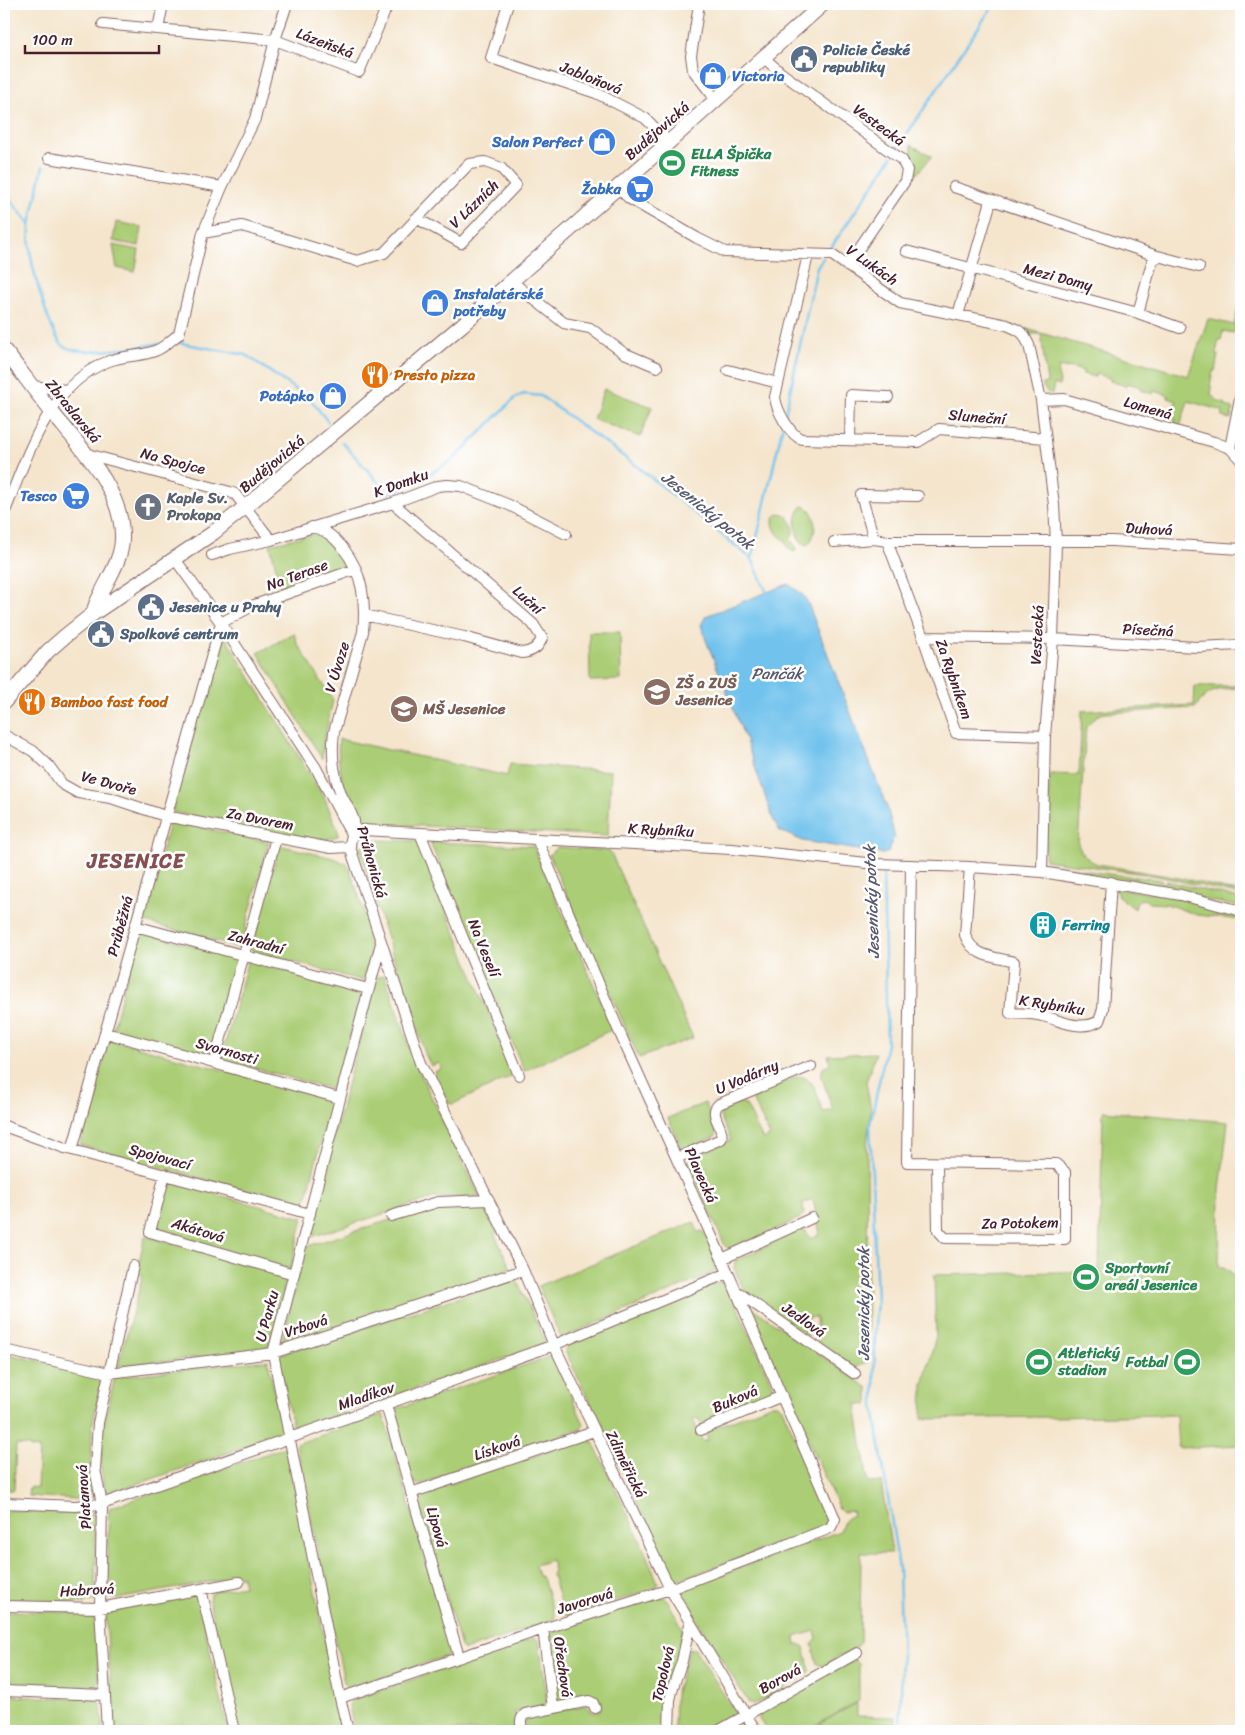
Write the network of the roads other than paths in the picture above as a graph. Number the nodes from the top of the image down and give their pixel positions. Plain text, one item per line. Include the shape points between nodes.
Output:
1 (164, 4) edge
2 (287, 4) edge
3 (388, 4) edge
4 (508, 4) edge
5 (699, 4) edge
6 (823, 4) edge
7 (103, 24) dead end
8 (158, 30) junction
9 (275, 40) junction
10 (764, 57) junction
11 (716, 100) junction
12 (669, 142) junction
13 (49, 158) dead end
14 (222, 187) junction
15 (617, 187) junction
16 (954, 187) dead end
17 (991, 201) junction
18 (416, 218) junction
19 (202, 233) junction
20 (906, 251) dead end
21 (808, 255) junction
22 (1154, 255) junction
23 (847, 266) junction
24 (1198, 267) dead end
25 (971, 269) junction
26 (511, 282) junction
27 (1138, 313) junction
28 (958, 315) junction
29 (1180, 328) dead end
30 (4, 350) edge
31 (658, 367) dead end
32 (728, 370) dead end
33 (778, 383) junction
34 (32, 386) junction
35 (66, 390) junction
36 (1241, 392) edge
37 (888, 397) dead end
38 (1041, 400) junction
39 (52, 412) junction
40 (1045, 438) junction
41 (850, 440) junction
42 (1230, 448) junction
43 (87, 454) junction
44 (1241, 460) edge
45 (918, 496) dead end
46 (393, 503) junction
47 (244, 508) junction
48 (4, 514) edge
49 (312, 527) junction
50 (566, 534) dead end
51 (874, 539) junction
52 (270, 540) junction
53 (887, 541) junction
54 (834, 542) dead end
55 (1056, 542) junction
56 (1241, 549) edge
57 (212, 555) dead end
58 (175, 559) junction
59 (356, 569) junction
60 (94, 613) junction
61 (364, 615) junction
62 (220, 623) junction
63 (923, 637) junction
64 (1053, 640) junction
65 (1241, 645) edge
66 (4, 702) edge
67 (4, 735) edge
68 (1045, 736) junction
69 (165, 816) junction
70 (420, 833) junction
71 (351, 834) junction
72 (276, 838) junction
73 (537, 839) junction
74 (350, 848) junction
75 (911, 865) junction
76 (970, 866) junction
77 (1042, 872) junction
78 (1111, 882) junction
79 (1241, 912) edge
80 (135, 926) junction
81 (381, 943) junction
82 (244, 954) junction
83 (368, 989) junction
84 (106, 1033) junction
85 (214, 1063) junction
86 (811, 1066) dead end
87 (520, 1075) dead end
88 (339, 1098) junction
89 (4, 1126) edge
90 (72, 1150) junction
91 (676, 1158) junction
92 (937, 1164) junction
93 (165, 1174) junction
94 (489, 1200) junction
95 (310, 1214) junction
96 (391, 1216) dead end
97 (812, 1218) dead end
98 (722, 1259) junction
99 (133, 1266) dead end
100 (523, 1270) junction
101 (728, 1273) junction
102 (294, 1274) junction
103 (735, 1290) junction
104 (554, 1345) junction
105 (4, 1350) edge
106 (272, 1353) junction
107 (109, 1373) junction
108 (855, 1374) dead end
109 (782, 1396) junction
110 (386, 1406) junction
111 (701, 1430) dead end
112 (594, 1431) junction
113 (290, 1437) junction
114 (411, 1493) junction
115 (4, 1503) edge
116 (102, 1504) junction
117 (834, 1523) joint
118 (239, 1582) dead end
119 (201, 1589) junction
120 (670, 1589) junction
121 (4, 1606) edge
122 (100, 1608) junction
123 (690, 1624) junction
124 (543, 1630) junction
125 (857, 1653) dead end
126 (459, 1657) junction
127 (4, 1691) edge
128 (104, 1695) junction
129 (340, 1698) junction
130 (553, 1708) junction
131 (595, 1708) dead end
132 (746, 1716) junction
133 (107, 1731) edge
134 (234, 1731) edge
135 (348, 1731) edge
136 (522, 1731) edge
137 (669, 1731) edge
138 (718, 1731) edge
139 (756, 1731) edge

1 - 8 street
2 - 9 street, Lázeňská
3 - 9 street, Lázeňská via 359,72
4 - 12 street, Jabloňová via 491,58 596,93 645,118
5 - 11 street via 691,56 693,70
6 - 10 main road, Budějovická
7 - 8 street
8 - 9 street
9 - 14 street via 255,119
10 - 11 main road, Budějovická
10 - 23 street, Vestecká via 902,160 907,170 906,180
11 - 12 main road, Budějovická
12 - 15 main road, Budějovická
13 - 14 street
14 - 19 street
15 - 21 street, V Lukách via 630,199 725,252
15 - 26 main road, Budějovická
16 - 17 street
17 - 22 street
17 - 25 street
18 - 18 street, V Lázních via 461,243 516,185 501,168 485,162 469,164
18 - 19 street, V Lázních via 384,252 357,261 242,226
19 - 35 street via 179,334 157,350 109,361 85,373
20 - 25 street, Mezi Domy
21 - 23 street, V Lukách via 832,255
21 - 33 street, Sluneční
22 - 24 street
22 - 27 street
23 - 28 street, V Lukách via 900,303
25 - 27 street, Mezi Domy
25 - 28 street
26 - 31 street via 564,323 590,328 624,353
26 - 47 main road, Budějovická
27 - 29 street, Mezi Domy
28 - 38 street, V Lukách via 1007,325 1024,335
30 - 34 main road, Zbraslavská
32 - 33 street
33 - 41 street, Sluneční via 776,405 797,438
34 - 35 street
34 - 39 main road, Zbraslavská
35 - 39 street
36 - 42 street
37 - 41 street via 851,395
38 - 40 street, Vestecká
38 - 42 street, Lomená via 1064,399
39 - 43 main road, Zbraslavská
39 - 48 street via 38,432
40 - 41 street, Sluneční via 939,429 918,442
40 - 55 street, Vestecká
42 - 44 street, Lomená
43 - 47 street, Na Spojce via 230,492
43 - 60 main road, Zbraslavská via 112,495 121,522 121,549
45 - 51 street via 861,495
46 - 49 street, K Domku
46 - 50 street, K Domku via 438,486 453,485 509,505
46 - 61 street, Luční via 534,624 542,638 532,651 522,653
47 - 52 street
47 - 58 main road, Budějovická
49 - 52 street, K Domku
49 - 59 street, V Úvoze via 326,531 336,539
51 - 53 street
51 - 54 street
52 - 57 street, K Domku
53 - 55 street
53 - 63 street, Za Rybníkem
55 - 56 street, Duhová
55 - 64 street, Vestecká
58 - 60 main road, Budějovická
58 - 62 street, Průhonická
59 - 61 street, V Úvoze via 363,592
59 - 62 street, Na Terase via 252,606
60 - 66 main road, Budějovická via 48,651
61 - 71 street, V Úvoze via 363,632 332,746 333,770 354,820
62 - 69 street, Průběžná
62 - 71 street, Průhonická via 316,768
63 - 64 street, Za Rybníkem
63 - 68 street, Za Rybníkem via 956,733
64 - 65 street, Písečná via 1196,647
64 - 68 street, Vestecká
67 - 69 street, Ve Dvoře via 33,750 50,766 62,784 78,793 111,798
68 - 77 street, Vestecká
69 - 72 street, Za Dvorem
69 - 80 street, Průběžná
70 - 71 street, K Rybníku via 362,830
70 - 73 street, K Rybníku
70 - 87 street, Na Veselí
71 - 74 street, Průhonická
72 - 74 street, Za Dvorem via 331,848
72 - 82 street
73 - 75 street, K Rybníku via 732,849
73 - 91 street, Plavecká
74 - 81 street, Průhonická
75 - 76 street, K Rybníku
75 - 92 street, Za Potokem via 907,1162
76 - 77 street, K Rybníku
76 - 78 street, K Rybníku via 965,935 969,945 979,953 1014,962 1010,1014 1041,1015 1072,1024 1090,1026 1099,1021 1103,1009
77 - 78 street, K Rybníku
78 - 79 street, K Rybníku via 1181,894
80 - 82 street, Zahradní
80 - 84 street, Průběžná
81 - 83 street, U Parku
81 - 94 street, Průhonická via 421,1063
82 - 83 street, Zahradní
82 - 85 street
83 - 88 street, U Parku
84 - 85 street, Svornosti
84 - 90 street, Průběžná
85 - 88 street, Svornosti
86 - 91 street, U Vodárny via 719,1104 714,1111 722,1132 721,1139
88 - 95 street, U Parku
89 - 90 street, Spojovací
90 - 93 street, Spojovací
91 - 98 street, Plavecká
92 - 92 street, Za Potokem via 938,1230 945,1238 1065,1239 1066,1172 1056,1164
93 - 95 street, Spojovací
93 - 102 street, Akátová via 150,1232
94 - 96 street via 438,1202
94 - 100 street, Zdiměřická
95 - 102 street, U Parku
97 - 98 street
98 - 101 street, Plavecká
99 - 107 street, Platanová
100 - 104 street, Zdiměřická
100 - 106 street, Vrbová
101 - 103 street, Plavecká
101 - 104 street, Mladíkov
102 - 106 street, U Parku
103 - 108 street, Jedlová
103 - 109 street, Plavecká
104 - 110 street, Mladíkov
104 - 112 street, Zdiměřická
105 - 107 street, Vrbová
106 - 107 street, Vrbová
106 - 113 street, U Parku
107 - 116 street, Platanová via 98,1424 96,1469
109 - 111 street, Buková
109 - 117 street, Plavecká via 834,1514
110 - 113 street, Mladíkov
110 - 114 street, Lipová
112 - 114 street, Lísková
112 - 120 street, Zdiměřická
113 - 116 street, Mladíkov
113 - 129 street, U Parku
114 - 126 street, Lipová
115 - 116 street, Mladíkov
116 - 122 street, Platanová
117 - 120 street, Javorová via 828,1529
118 - 119 street, Habrová
119 - 122 street, Habrová
119 - 134 street
120 - 123 street, Zdiměřická
120 - 124 street, Javorová
121 - 122 street, Habrová
122 - 128 street, Platanová
123 - 132 street, Zdiměřická
123 - 137 street, Topolová via 671,1694
124 - 126 street, Javorová
124 - 130 street, Ořechová
125 - 132 street, Borová
126 - 129 street, Javorová
127 - 128 street
128 - 133 street, Platanová
129 - 135 street, U Parku
130 - 131 street, Ořechová via 589,1702
130 - 136 street, Ořechová via 521,1716
132 - 138 street, Borová
132 - 139 street, Zdiměřická

